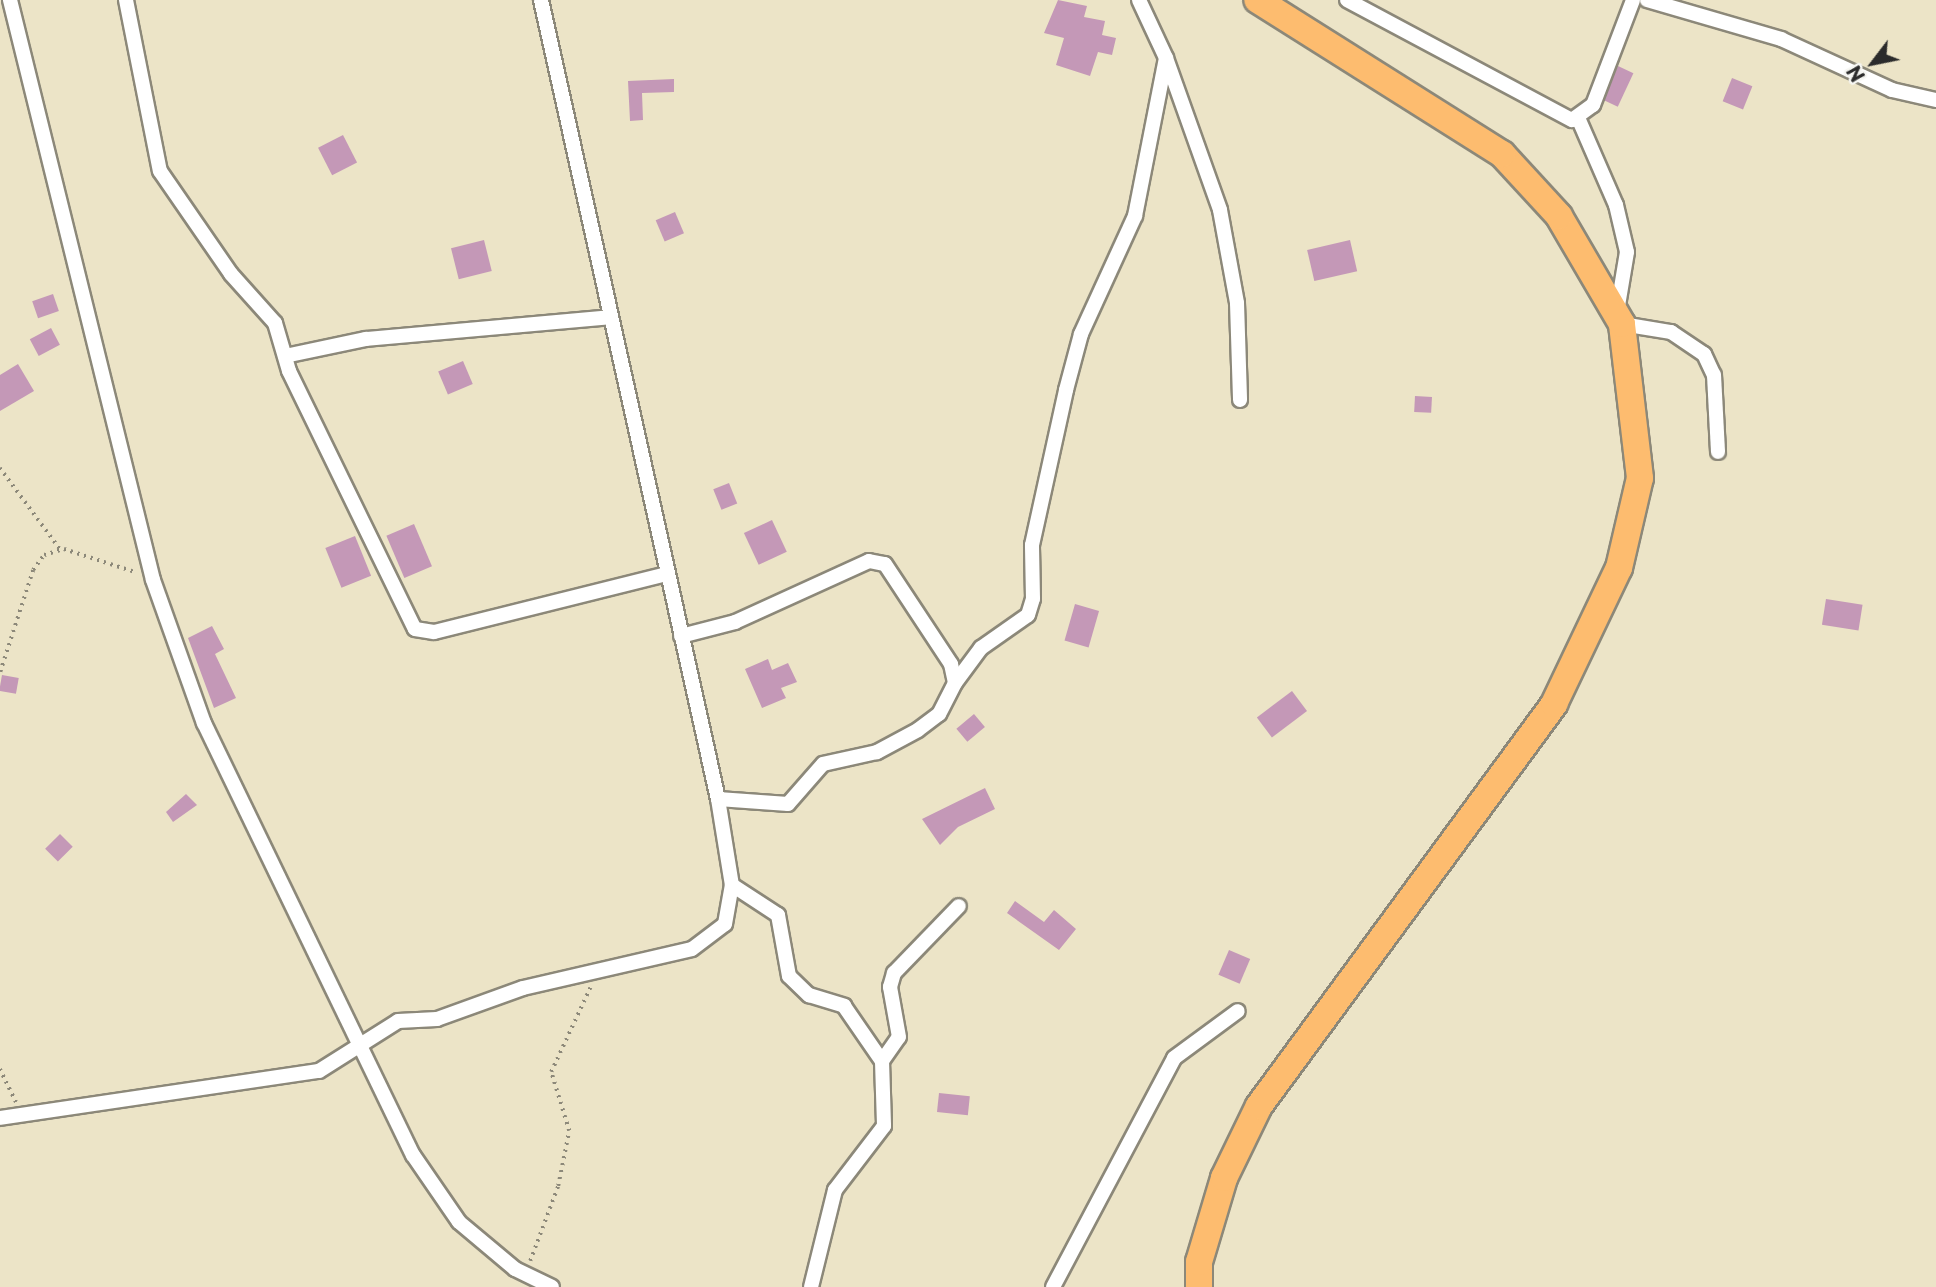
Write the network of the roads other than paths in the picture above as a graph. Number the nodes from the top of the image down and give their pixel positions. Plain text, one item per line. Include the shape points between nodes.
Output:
1 (10, 0) edge
2 (126, 0) edge
3 (541, 0) edge
4 (1139, 0) edge
5 (1257, 0) edge
6 (1347, 0) edge
7 (1633, 0) edge
8 (1647, 0) edge
9 (1166, 58) junction
10 (1936, 100) edge
11 (1579, 120) junction
12 (611, 317) junction
13 (1619, 318) junction
14 (285, 356) junction
15 (1240, 400) dead end
16 (1718, 452) dead end
17 (666, 574) junction
18 (681, 636) junction
19 (956, 683) junction
20 (718, 799) junction
21 (732, 886) junction
22 (959, 906) dead end
23 (1238, 1011) dead end
24 (356, 1043) junction
25 (882, 1061) junction
26 (0, 1118) edge
27 (552, 1287) edge
28 (811, 1287) edge
29 (1053, 1287) edge
30 (1199, 1287) edge

1 - 24 street via 153,580 204,723
2 - 14 street via 160,171 231,274 268,311
3 - 12 street
4 - 9 street
5 - 13 highway via 1502,154 1559,216
6 - 11 street via 1495,74 1558,116
7 - 11 street via 1593,105
8 - 10 street via 1791,43 1892,90
9 - 15 street via 1213,183 1231,255
9 - 19 street via 1135,216 1081,334 1066,390 1031,545 1033,599 1028,615 981,648
11 - 13 street via 1616,205 1627,252
12 - 14 street via 366,339
12 - 17 street
13 - 16 street via 1671,332 1704,354 1714,375
13 - 30 highway via 1640,478 1619,568 1554,704 1259,1106 1224,1178 1199,1262
14 - 17 street via 415,629 434,632
17 - 18 street
18 - 19 street via 735,622 869,561 886,564 901,584 951,664
18 - 20 street
19 - 20 street via 939,714 918,730 877,752 823,764 789,804
20 - 21 street
21 - 24 street via 725,924 710,939 671,958 523,988 437,1019 398,1021
21 - 25 street via 778,915 789,976 808,995 844,1006
22 - 25 street via 894,972 890,986 899,1037
23 - 29 street via 1174,1058
24 - 26 street via 340,1063 319,1071
24 - 27 street via 436,1191 459,1222 515,1269
25 - 28 street via 884,1126 835,1190

